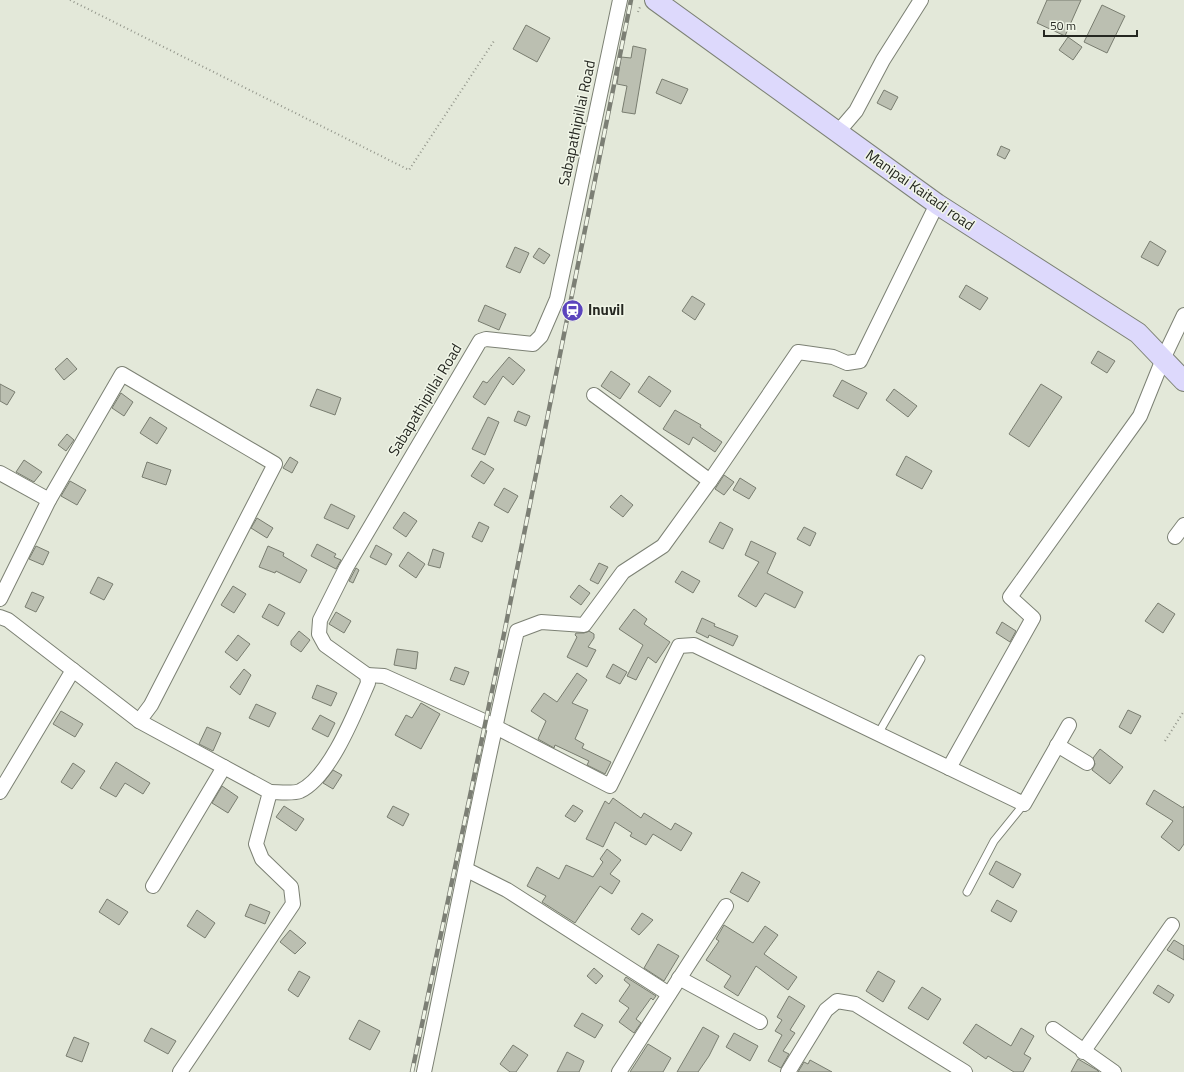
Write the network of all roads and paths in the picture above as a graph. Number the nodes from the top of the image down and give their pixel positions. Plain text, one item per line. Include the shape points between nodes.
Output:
1 (70, 0) edge
2 (620, 0) edge
3 (655, 0) edge
4 (921, 0) edge
5 (494, 41) dead end
6 (838, 132) junction
7 (937, 204) junction
8 (1184, 315) edge
9 (1163, 359) junction
10 (1184, 381) edge
11 (594, 395) dead end
12 (0, 473) edge
13 (710, 481) junction
14 (49, 500) junction
15 (1184, 525) edge
16 (1175, 537) dead end
17 (0, 599) edge
18 (0, 617) edge
19 (921, 659) dead end
20 (73, 670) junction
21 (368, 675) junction
22 (1184, 711) edge
23 (139, 721) junction
24 (1069, 725) dead end
25 (494, 727) junction
26 (878, 734) junction
27 (1165, 741) dead end
28 (1057, 745) junction
29 (1086, 763) dead end
30 (224, 767) junction
31 (949, 768) junction
32 (0, 792) edge
33 (270, 792) junction
34 (1024, 804) junction
35 (466, 870) junction
36 (153, 886) dead end
37 (966, 892) dead end
38 (726, 906) dead end
39 (1172, 925) dead end
40 (679, 978) junction
41 (669, 994) junction
42 (760, 1022) dead end
43 (1053, 1029) dead end
44 (1083, 1052) junction
45 (625, 1070) edge
46 (1106, 1070) edge
47 (180, 1072) edge
48 (424, 1072) edge
49 (788, 1072) edge
50 (965, 1072) edge

1 - 5 path via 409,170
2 - 21 street, Sabapathipillai Road via 558,299 541,336 533,344 486,339 480,341 346,568 320,620 319,634 325,645
3 - 6 main road, Manipai Kaitadi road
4 - 6 street via 883,60 856,111
6 - 7 main road, Manipai Kaitadi road
7 - 9 main road, Manipai Kaitadi road via 1138,333
7 - 13 street via 860,361 847,363 833,357 798,352
8 - 9 street
9 - 10 main road, Manipai Kaitadi road
9 - 31 street via 1140,416 1010,597 1033,618
11 - 13 street
12 - 14 street
13 - 25 street via 663,546 623,572 584,625 542,622 517,631
14 - 17 street
14 - 23 street via 122,374 275,464 151,705
15 - 16 street
18 - 20 street via 8,620
19 - 26 lane
20 - 23 street
20 - 32 street
21 - 25 street via 384,676
21 - 33 street via 368,683 338,749 314,781 299,792
22 - 27 path
23 - 30 street
24 - 28 street
25 - 26 street via 610,786 679,646 694,645
25 - 35 street
26 - 31 street
28 - 29 street
28 - 34 street
30 - 33 street
30 - 36 street
31 - 34 street
33 - 47 street via 256,844 262,859 291,887 293,904
34 - 37 lane via 994,841
35 - 41 street via 508,890
35 - 48 street
38 - 40 street
39 - 44 street
40 - 41 street
40 - 42 street
41 - 45 street
43 - 44 street
44 - 46 street
49 - 50 street via 826,1010 837,1002 855,1004

